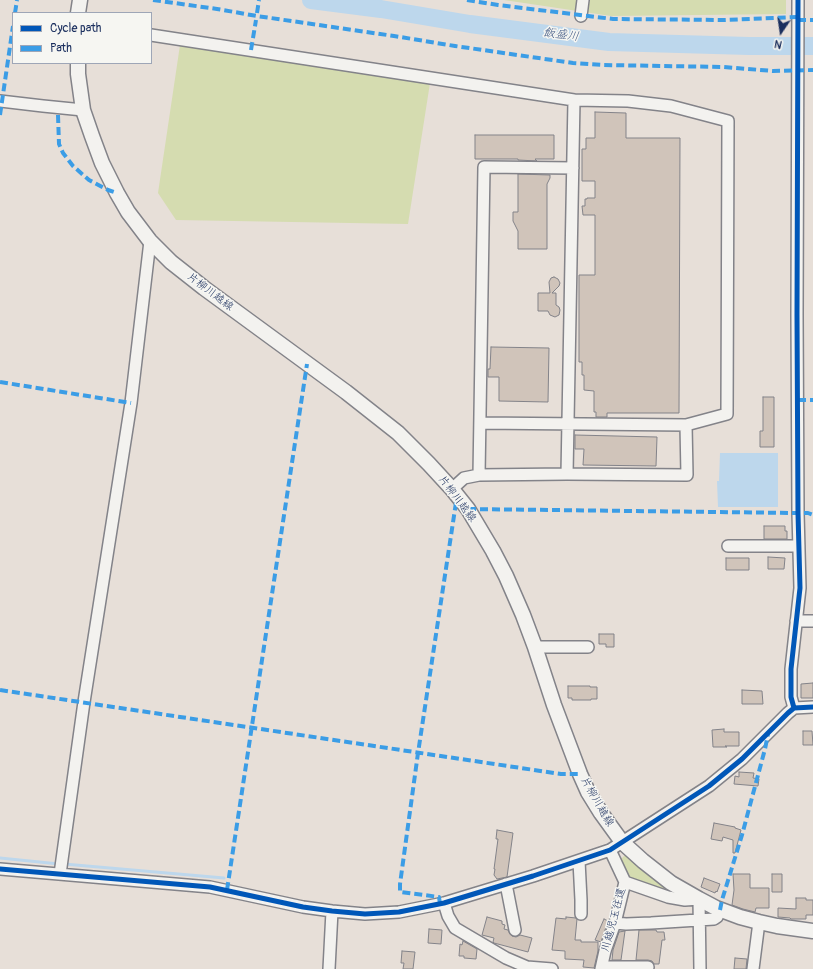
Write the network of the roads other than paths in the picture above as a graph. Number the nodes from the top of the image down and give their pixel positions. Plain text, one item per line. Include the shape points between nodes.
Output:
1 (80, 0) edge
2 (584, 0) edge
3 (798, 0) edge
4 (78, 12) edge
5 (581, 16) dead end
6 (152, 34) edge
7 (78, 64) edge
8 (574, 100) junction
9 (0, 101) edge
10 (83, 110) junction
11 (573, 168) junction
12 (150, 241) junction
13 (480, 423) junction
14 (568, 424) junction
15 (686, 425) junction
16 (567, 474) junction
17 (479, 475) junction
18 (452, 489) junction
19 (728, 546) dead end
20 (799, 546) junction
21 (796, 621) junction
22 (813, 621) edge
23 (536, 647) junction
24 (588, 647) dead end
25 (813, 707) edge
26 (794, 708) junction
27 (622, 842) junction
28 (610, 850) junction
29 (580, 861) junction
30 (0, 869) edge
31 (60, 874) junction
32 (624, 882) junction
33 (506, 884) junction
34 (699, 900) junction
35 (444, 903) junction
36 (720, 910) junction
37 (332, 912) junction
38 (581, 914) dead end
39 (699, 920) junction
40 (616, 922) junction
41 (759, 922) junction
42 (515, 930) dead end
43 (813, 931) edge
44 (506, 958) junction
45 (648, 967) dead end
46 (602, 968) edge
47 (329, 969) edge
48 (505, 969) edge
49 (552, 969) edge
50 (700, 969) edge
51 (753, 969) edge

1 - 4 main road
2 - 5 street
3 - 20 street
6 - 8 street
7 - 10 main road, 片柳川越線
8 - 11 street
8 - 15 street via 628,101 671,106 728,121 727,414
9 - 10 street
10 - 12 main road, 片柳川越線 via 102,163 117,193
11 - 13 street via 484,167
11 - 14 street
12 - 18 main road, 片柳川越線 via 171,262 204,288 398,433
12 - 31 street via 131,402
13 - 14 street
13 - 17 street
14 - 15 street
14 - 16 street
15 - 16 street via 687,475
16 - 17 street
17 - 18 street via 464,478
18 - 23 main road, 片柳川越線 via 468,509 493,551
19 - 20 street
20 - 21 street via 800,588
21 - 22 street
21 - 26 street via 791,669 791,697
23 - 24 street
23 - 27 main road, 片柳川越線 via 554,705 586,786
25 - 26 street
26 - 27 street via 710,786
27 - 28 street
27 - 34 main road, 片柳川越線 via 671,883
28 - 29 street
28 - 32 street, 川越児玉往還
29 - 33 street
29 - 38 street
30 - 31 street
31 - 37 street via 210,887
32 - 34 street via 668,897
32 - 40 street, 川越児玉往還
33 - 35 street
33 - 42 street
34 - 36 main road, 片柳川越線
34 - 39 street
35 - 37 street via 399,912
35 - 44 street via 455,928
36 - 39 street via 714,919
36 - 41 main road, 片柳川越線
37 - 47 street
39 - 40 street via 626,924
39 - 50 street
40 - 46 street, 川越児玉往還
41 - 43 main road, 片柳川越線
41 - 51 street
44 - 48 street
44 - 49 street via 527,967
45 - 46 street

